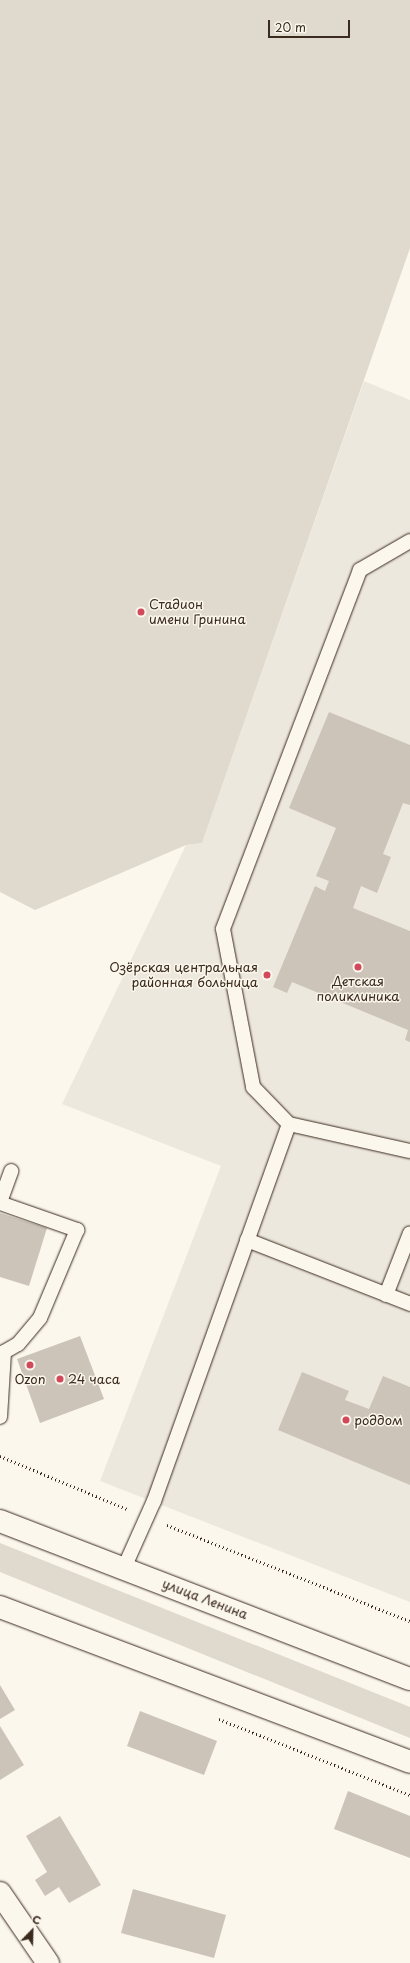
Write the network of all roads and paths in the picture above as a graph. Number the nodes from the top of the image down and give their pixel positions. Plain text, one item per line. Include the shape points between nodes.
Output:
1 (410, 541) edge
2 (288, 1124) junction
3 (410, 1151) edge
4 (11, 1171) dead end
5 (0, 1202) edge
6 (410, 1233) edge
7 (247, 1240) junction
8 (386, 1295) junction
9 (410, 1304) edge
10 (0, 1417) edge
11 (0, 1456) edge
12 (147, 1518) junction
13 (0, 1520) edge
14 (124, 1568) junction
15 (0, 1607) edge
16 (410, 1621) edge
17 (410, 1679) edge
18 (215, 1717) dead end
19 (410, 1762) edge
20 (410, 1795) edge
21 (0, 1893) edge
22 (48, 1963) edge

1 - 2 lane via 360,570 223,929 253,1087
2 - 3 lane
2 - 7 lane
4 - 5 lane
5 - 10 lane via 77,1230 40,1318 18,1344 4,1352
6 - 8 lane
7 - 8 lane
7 - 12 lane
8 - 9 lane
11 - 12 path
12 - 14 lane
12 - 16 path
13 - 14 main road, улица Ленина
14 - 17 main road, улица Ленина
15 - 19 main road
18 - 20 path
21 - 22 main road

